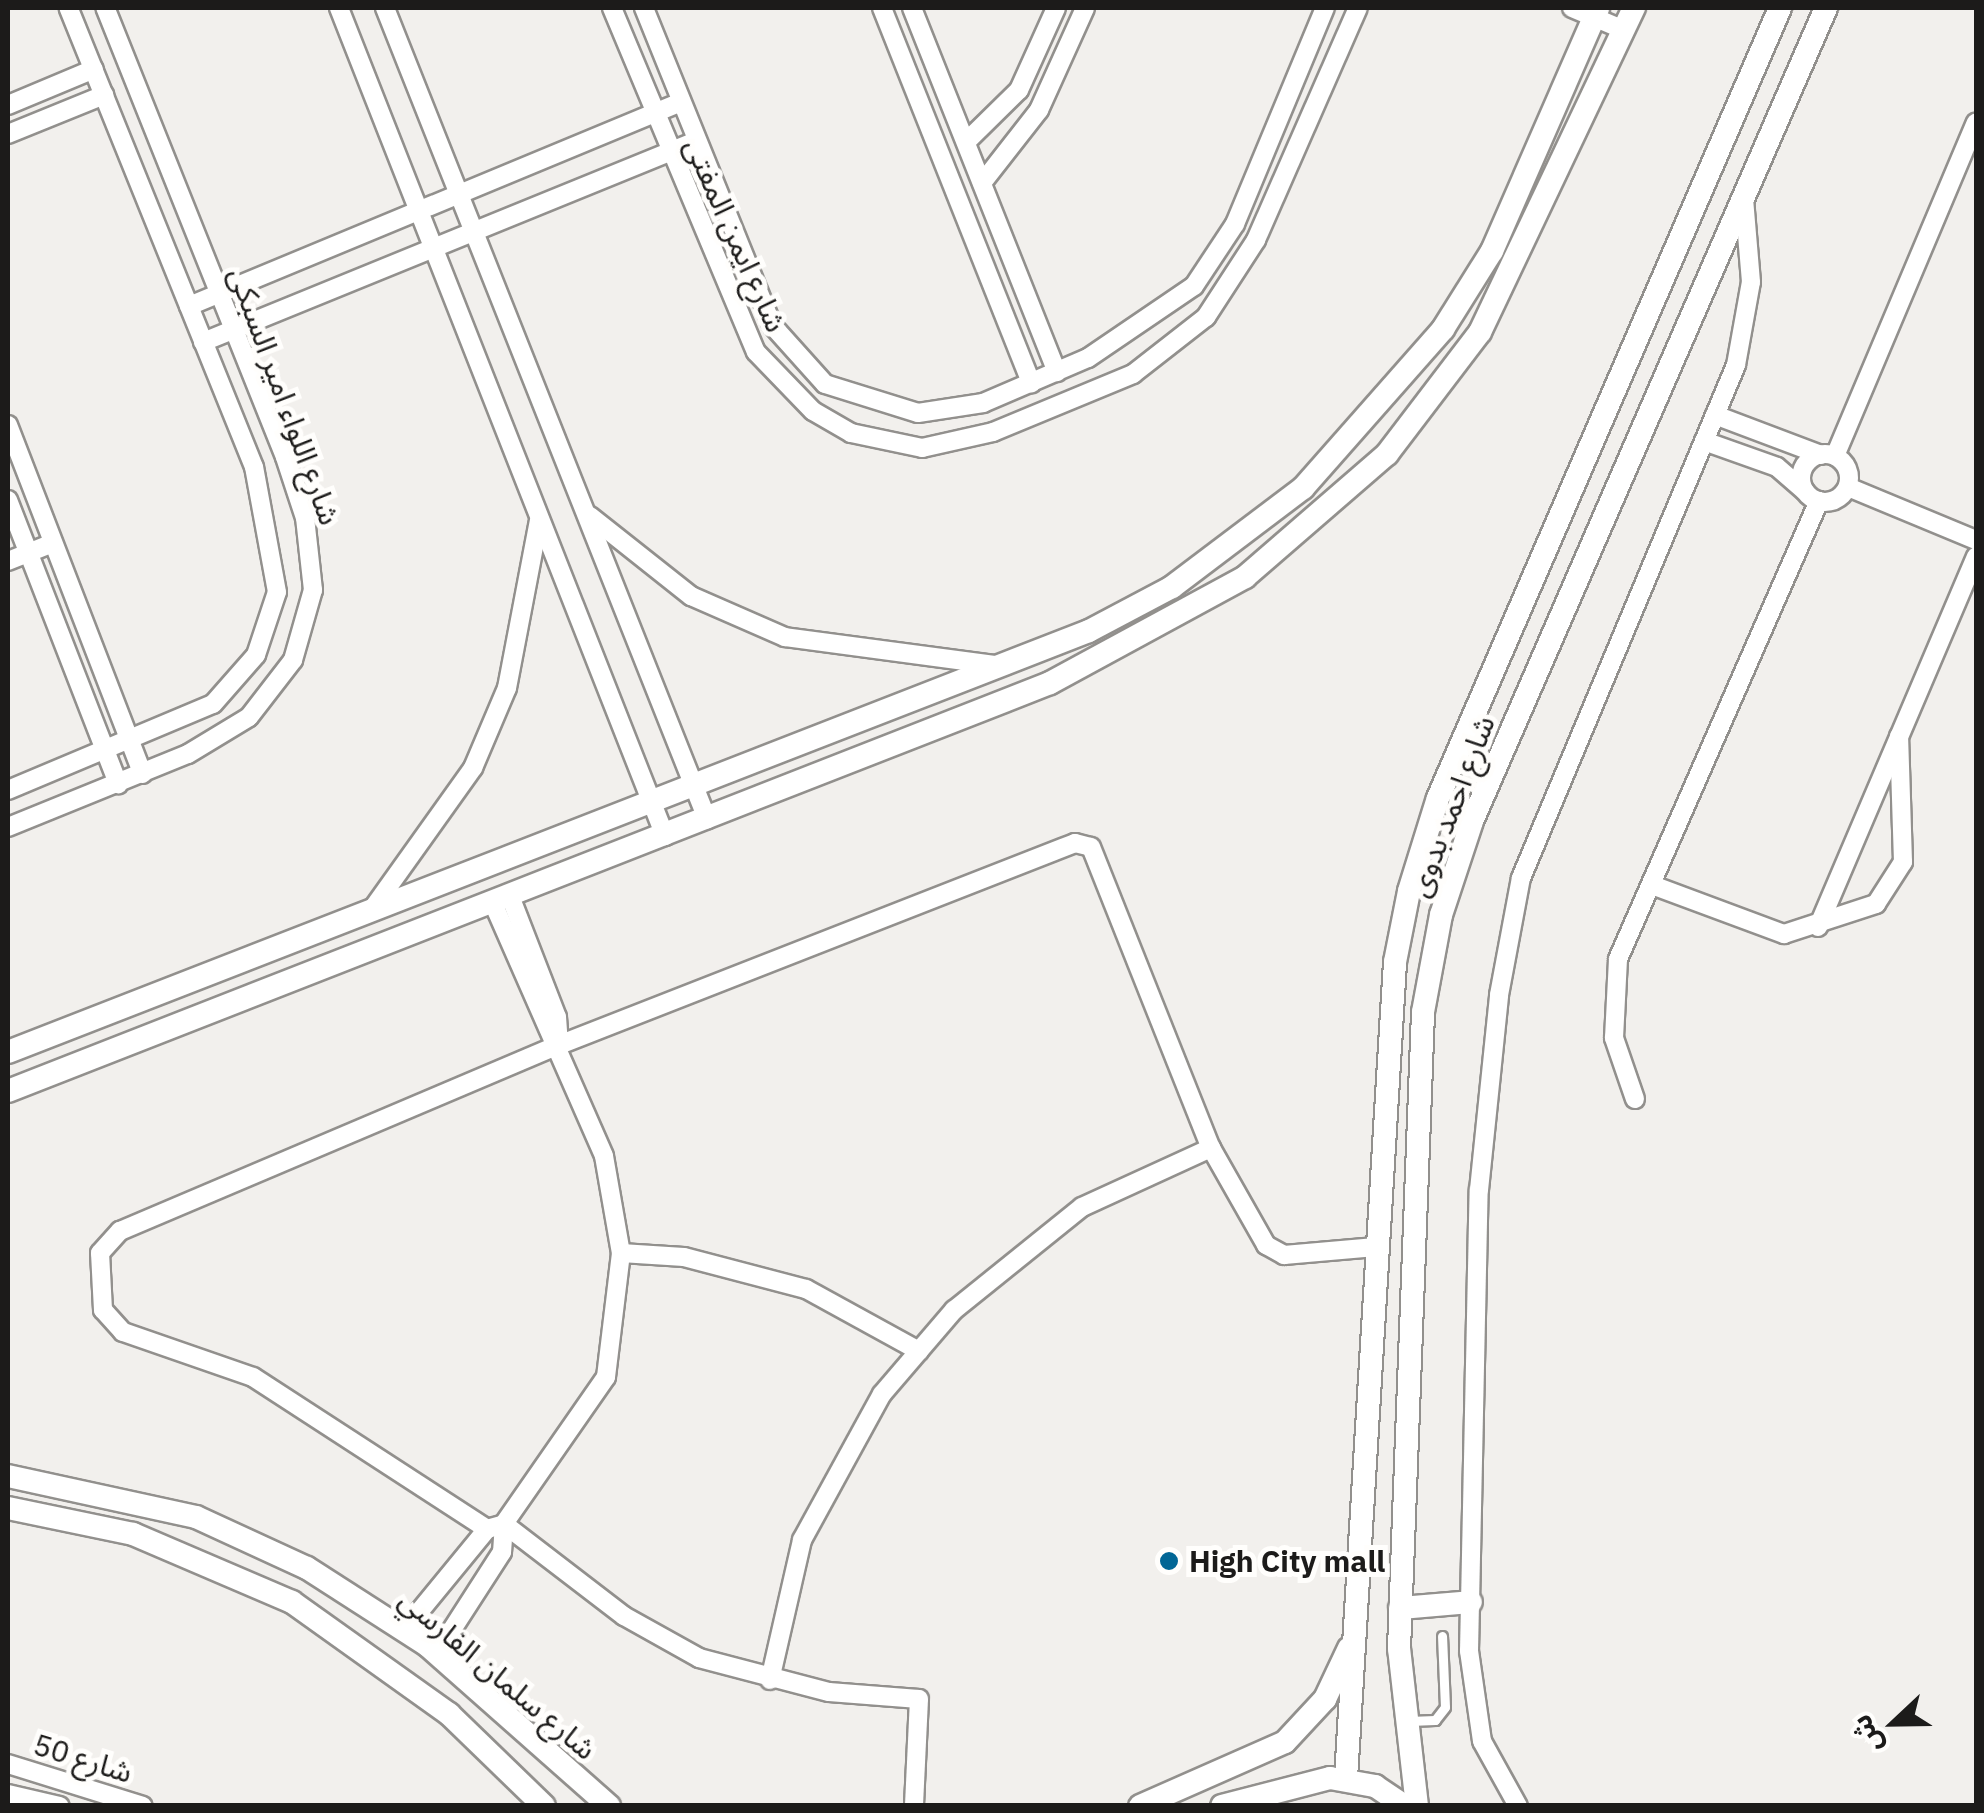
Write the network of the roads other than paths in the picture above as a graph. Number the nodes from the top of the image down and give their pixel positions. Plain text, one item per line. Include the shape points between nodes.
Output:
1 (70, 8) edge
2 (105, 8) edge
3 (338, 8) edge
4 (385, 8) edge
5 (612, 8) edge
6 (644, 8) edge
7 (882, 8) edge
8 (912, 8) edge
9 (1056, 8) edge
10 (1084, 8) edge
11 (1325, 8) edge
12 (1358, 8) edge
13 (1572, 8) edge
14 (1634, 8) edge
15 (1780, 8) edge
16 (1826, 8) edge
17 (1596, 12) edge
18 (1624, 30) junction
19 (94, 69) junction
20 (104, 94) junction
21 (681, 102) junction
22 (8, 105) edge
23 (654, 115) junction
24 (1976, 123) edge
25 (8, 134) edge
26 (696, 140) junction
27 (966, 142) junction
28 (669, 152) junction
29 (982, 183) junction
30 (461, 196) junction
31 (1744, 198) junction
32 (420, 213) junction
33 (474, 231) junction
34 (434, 247) junction
35 (219, 294) junction
36 (189, 306) junction
37 (233, 330) junction
38 (204, 342) junction
39 (1058, 372) junction
40 (1031, 383) junction
41 (1716, 415) junction
42 (8, 425) edge
43 (1704, 441) junction
44 (1828, 455) junction
45 (285, 457) junction
46 (254, 467) junction
47 (1848, 487) junction
48 (1812, 496) junction
49 (8, 500) edge
50 (587, 514) junction
51 (42, 515) junction
52 (540, 516) junction
53 (12, 527) edge
54 (1976, 540) edge
55 (53, 543) junction
56 (28, 553) junction
57 (1976, 556) edge
58 (8, 561) edge
59 (1001, 666) junction
60 (1898, 736) junction
61 (130, 742) junction
62 (106, 752) junction
63 (143, 774) junction
64 (118, 784) junction
65 (696, 786) junction
66 (8, 790) edge
67 (654, 802) junction
68 (707, 819) junction
69 (8, 827) edge
70 (665, 836) junction
71 (1652, 884) junction
72 (501, 900) junction
73 (371, 911) junction
74 (1818, 927) junction
75 (559, 1045) junction
76 (8, 1052) edge
77 (8, 1090) edge
78 (1635, 1100) dead end
79 (1211, 1148) junction
80 (1376, 1247) junction
81 (620, 1253) junction
82 (918, 1352) junction
83 (8, 1476) edge
84 (8, 1508) edge
85 (495, 1526) junction
86 (1471, 1602) junction
87 (1400, 1608) junction
88 (404, 1630) junction
89 (1355, 1636) junction
90 (1442, 1636) dead end
91 (437, 1653) junction
92 (770, 1680) junction
93 (1402, 1721) junction
94 (8, 1764) edge
95 (46, 1772) junction
96 (1346, 1778) junction
97 (517, 1783) junction
98 (8, 1794) edge
99 (39, 1800) junction
100 (60, 1806) edge
101 (143, 1806) edge
102 (530, 1806) edge
103 (544, 1806) edge
104 (609, 1806) edge
105 (914, 1806) edge
106 (1140, 1806) edge
107 (1222, 1806) edge
108 (1405, 1806) edge
109 (1417, 1806) edge
110 (1518, 1806) edge

1 - 19 street, شارع اللواء امير السبكى
2 - 35 street, شارع اللواء امير السبكى
3 - 32 street
4 - 30 street
5 - 23 street, شارع ايمن المفتى
6 - 21 street, شارع ايمن المفتى
7 - 40 street
8 - 27 street
9 - 27 street via 1018,90
10 - 29 street via 1039,110
11 - 39 street, شارع ايمن المفتى via 1217,256 1167,312
12 - 28 street, شارع ايمن المفتى via 1256,240 1206,317 1133,374 958,444 904,446 851,433 780,382 728,299
13 - 17 street
14 - 18 street
15 - 80 street, شارع احمد بدوى via 1438,798 1395,962
16 - 31 street, شارع احمد بدوى
17 - 18 street
17 - 59 street via 1492,252 1354,439 1250,534 1172,587
18 - 68 street via 1480,332 1424,410 1333,508 1245,577 1124,648
19 - 20 street, شارع اللواء امير السبكى
19 - 22 street
20 - 25 street
20 - 36 street, شارع اللواء امير السبكى
21 - 23 street
21 - 26 street, شارع ايمن المفتى
23 - 28 street, شارع ايمن المفتى
23 - 30 street
24 - 44 street
26 - 28 street
26 - 40 street, شارع ايمن المفتى via 772,326 825,384 918,413 983,403
27 - 29 street
28 - 33 street
29 - 39 street
30 - 32 street
30 - 33 street
31 - 41 street via 1746,324
31 - 87 street, شارع احمد بدوى via 1472,821 1441,915 1423,1012
32 - 34 street
32 - 35 street
33 - 34 street
33 - 50 street
34 - 37 street
34 - 52 street
35 - 36 street
35 - 37 street, شارع اللواء امير السبكى
36 - 38 street, شارع اللواء امير السبكى
37 - 38 street
37 - 45 street, شارع اللواء امير السبكى
38 - 46 street, شارع اللواء امير السبكى
39 - 40 street, شارع ايمن المفتى
41 - 43 street
41 - 44 street
42 - 51 street
43 - 48 street via 1777,467
43 - 86 street via 1521,878 1478,1190
44 - 47 street
44 - 48 street via 1805,466
45 - 46 street
45 - 63 street, شارع اللواء امير السبكى via 312,554 310,608 293,660 250,717
46 - 61 street, شارع اللواء امير السبكى via 278,558 263,640 213,704
47 - 48 street
47 - 54 street
48 - 71 street
49 - 53 street
50 - 59 street via 691,596 785,637
50 - 65 street
51 - 53 street
51 - 55 street
52 - 67 street
52 - 73 street via 530,603 480,752 427,843
53 - 56 street
55 - 56 street
55 - 61 street
56 - 58 street
56 - 62 street
57 - 60 street
59 - 65 street
60 - 74 street
60 - 74 street via 1898,878 1876,904
61 - 62 street, شارع اللواء امير السبكى
61 - 63 street
62 - 64 street
62 - 66 street, شارع اللواء امير السبكى
63 - 64 street, شارع اللواء امير السبكى
64 - 69 street, شارع اللواء امير السبكى
65 - 67 street
65 - 68 street
67 - 70 street
67 - 73 street
68 - 70 street
70 - 72 street
71 - 74 street via 1767,932
71 - 78 street via 1612,997 1614,1038
72 - 75 street via 540,1022
72 - 77 street
73 - 76 street
75 - 79 street via 1080,843 1091,847 1134,943
75 - 81 street via 604,1156
75 - 85 street via 120,1231 100,1253 95,1282 123,1332 253,1377
79 - 80 street via 1275,1252
79 - 82 street via 1082,1206 954,1310
80 - 89 street, شارع احمد بدوى
81 - 82 street via 699,1260 806,1289
81 - 85 street via 606,1377
82 - 92 street via 823,1488
83 - 88 street, شارع سلمان الفارسي via 196,1517 307,1568
84 - 97 street, شارع سلمان الفارسي via 133,1534 292,1602 419,1690
85 - 88 street
85 - 91 street via 502,1552
85 - 92 street via 624,1616 699,1658
86 - 87 street
86 - 110 street via 1472,1705
87 - 93 street, شارع احمد بدوى
88 - 91 street, شارع سلمان الفارسي
89 - 96 street, شارع احمد بدوى
89 - 106 street via 1325,1699 1285,1742
90 - 93 lane via 1443,1712
91 - 104 street, شارع سلمان الفارسي
92 - 105 street via 919,1700
93 - 109 street, شارع احمد بدوى
94 - 95 street, شارع 50
95 - 99 street
95 - 101 street, شارع 50
96 - 107 street
96 - 108 street
97 - 102 street
97 - 103 street, شارع سلمان الفارسي
98 - 99 street, شارع 50
99 - 100 street, شارع 50

